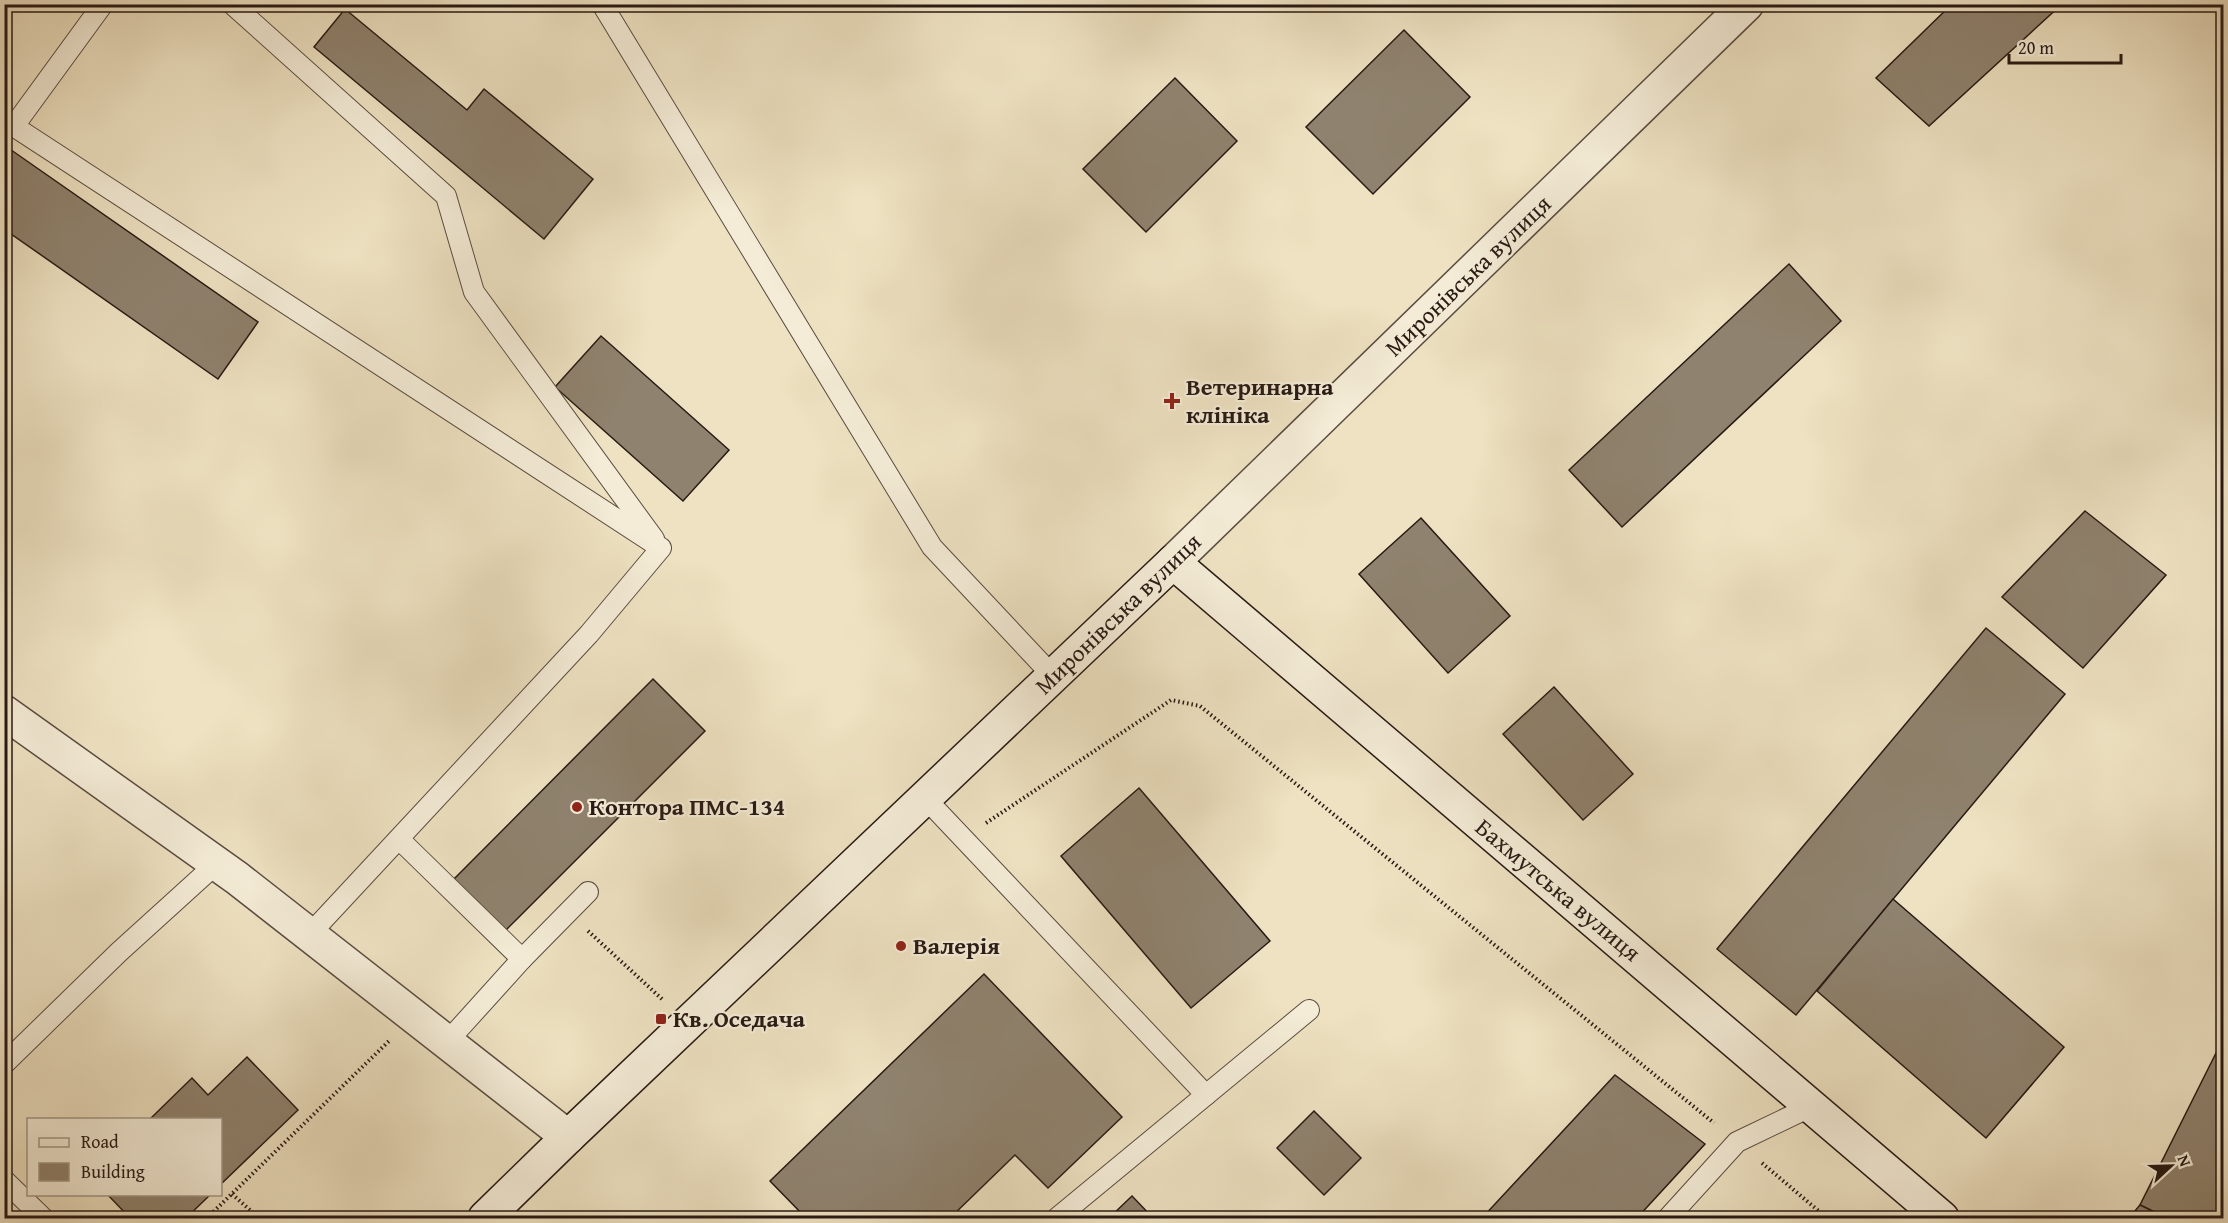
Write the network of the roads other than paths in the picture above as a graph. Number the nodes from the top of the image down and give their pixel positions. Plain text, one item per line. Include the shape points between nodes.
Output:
1 (103, 4) edge
2 (232, 4) edge
3 (602, 4) edge
4 (1747, 4) edge
5 (9, 123) edge
6 (661, 548) junction
7 (1173, 562) junction
8 (1053, 676) junction
9 (4, 712) edge
10 (925, 798) junction
11 (399, 839) junction
12 (216, 864) junction
13 (588, 892) dead end
14 (309, 935) junction
15 (522, 959) junction
16 (1309, 1010) dead end
17 (447, 1042) junction
18 (4, 1064) edge
19 (1206, 1095) junction
20 (1812, 1106) junction
21 (568, 1137) junction
22 (4, 1180) edge
23 (43, 1218) edge
24 (485, 1218) edge
25 (1057, 1218) edge
26 (1668, 1218) edge
27 (1942, 1218) edge

1 - 5 lane
2 - 6 lane via 446,196 474,292
3 - 8 lane via 932,548
4 - 7 street, Миронівська вулиця
5 - 6 lane
6 - 11 lane via 589,634
7 - 8 street, Миронівська вулиця
7 - 20 street, Бахмутська вулиця
8 - 10 street, Миронівська вулиця
9 - 12 street
10 - 19 lane
10 - 21 street, Миронівська вулиця
11 - 14 lane
11 - 15 lane
12 - 14 street
12 - 18 lane
13 - 15 lane
14 - 17 street
15 - 17 lane
16 - 19 lane
17 - 21 street
19 - 25 lane
20 - 26 lane via 1737,1142
20 - 27 street, Бахмутська вулиця
21 - 24 street, Миронівська вулиця
22 - 23 lane

